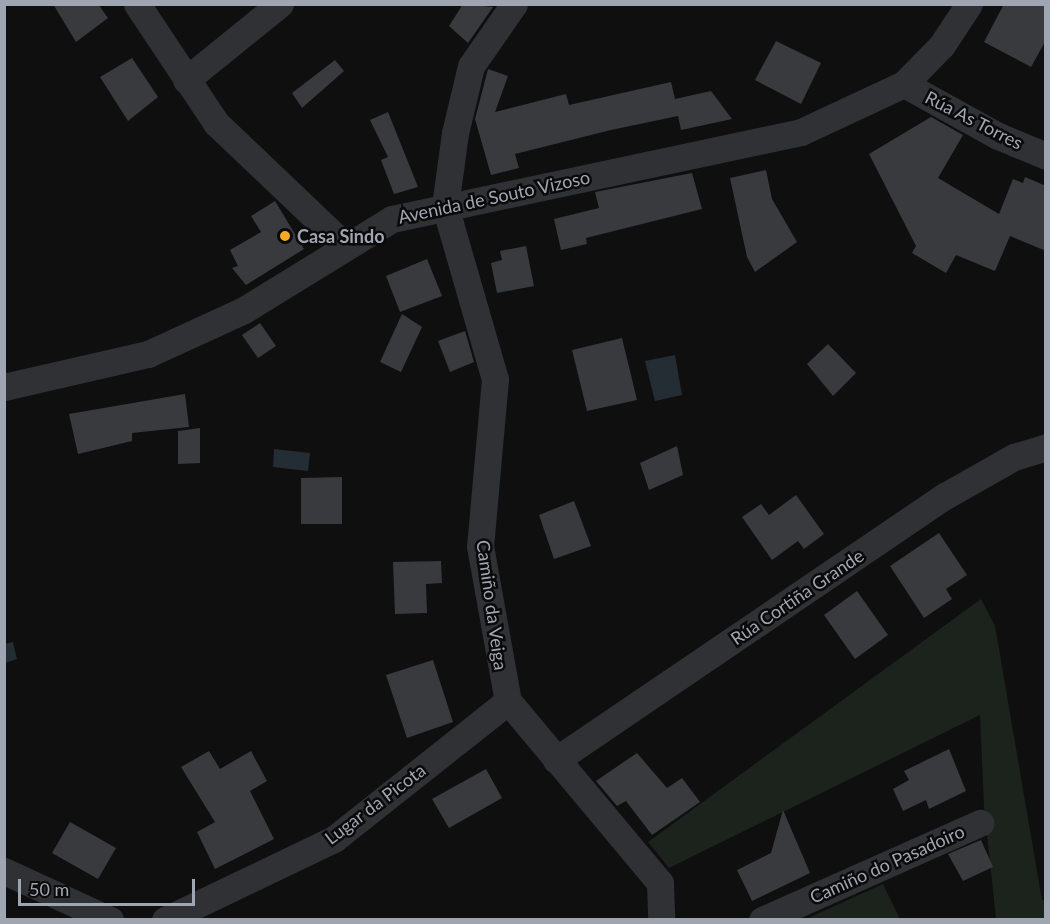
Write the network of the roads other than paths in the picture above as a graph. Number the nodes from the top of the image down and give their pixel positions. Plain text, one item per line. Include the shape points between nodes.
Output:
1 (137, 4) edge
2 (280, 4) edge
3 (514, 4) edge
4 (969, 4) edge
5 (186, 80) junction
6 (904, 84) junction
7 (1046, 156) edge
8 (445, 206) junction
9 (345, 246) junction
10 (4, 387) edge
11 (1046, 447) edge
12 (508, 701) junction
13 (556, 760) junction
14 (980, 823) dead end
15 (4, 871) edge
16 (110, 920) edge
17 (165, 920) edge
18 (661, 920) edge
19 (762, 920) edge

1 - 5 street
2 - 5 street
3 - 8 street via 471,66 455,133
4 - 6 street, Avenida de Souto Vizoso via 942,45
5 - 9 street via 216,123
6 - 7 street, Rúa As Torres via 996,135
6 - 8 street, Avenida de Souto Vizoso via 801,132
8 - 9 street, Avenida de Souto Vizoso via 392,219
8 - 12 street, Camiño da Veiga via 495,379 480,546
9 - 10 street, Avenida de Souto Vizoso via 244,310 148,354
11 - 13 street, Rúa Cortiña Grande via 1014,457 945,496
12 - 13 street, Camiño da Veiga
12 - 17 street, Lugar da Picota via 333,838
13 - 18 street, Camiño da Veiga via 660,883
14 - 19 street, Camiño do Pasadoiro
15 - 16 street

